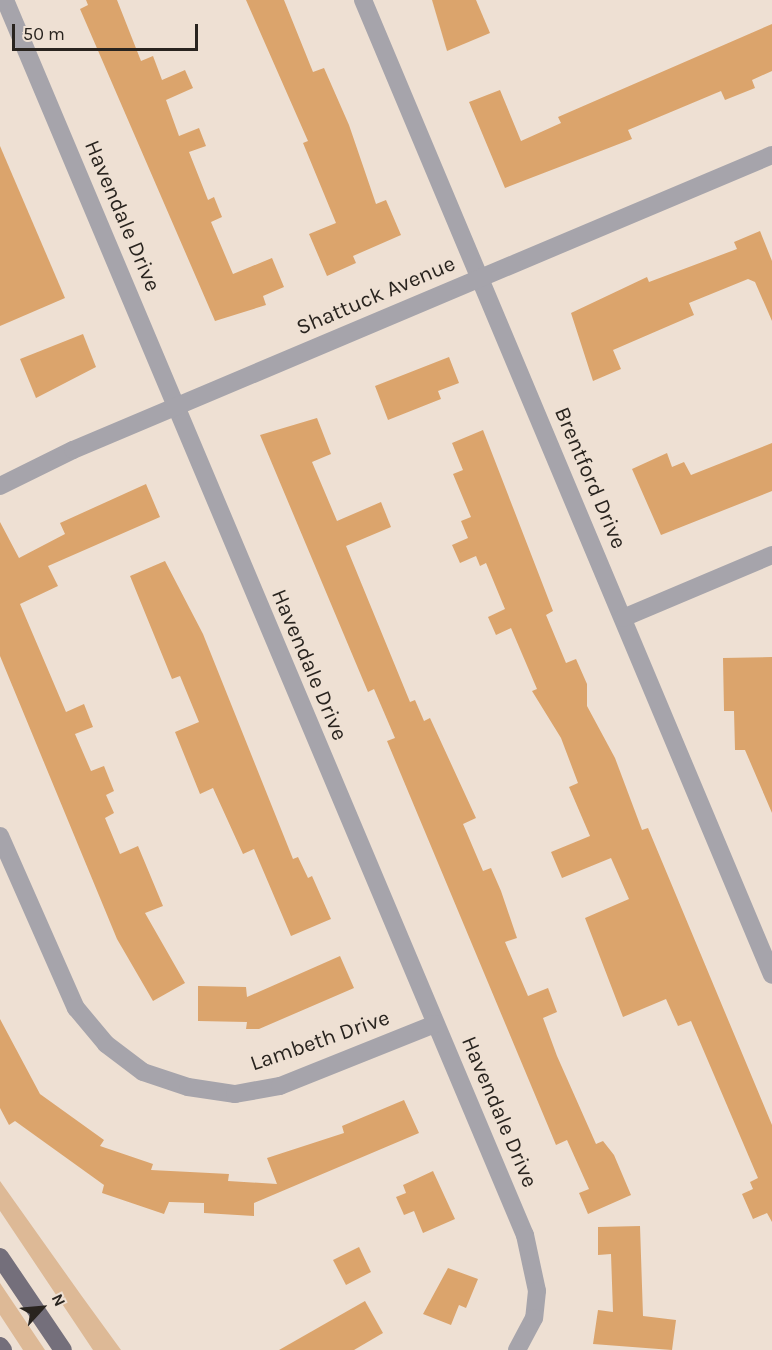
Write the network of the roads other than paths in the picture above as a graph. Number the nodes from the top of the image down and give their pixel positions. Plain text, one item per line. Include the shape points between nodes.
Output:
1 (5, 0) edge
2 (363, 0) edge
3 (772, 155) edge
4 (480, 278) junction
5 (175, 406) junction
6 (0, 486) edge
7 (772, 555) edge
8 (623, 618) junction
9 (0, 836) edge
10 (772, 973) edge
11 (435, 1024) junction
12 (0, 1257) edge
13 (0, 1346) edge
14 (3, 1350) edge
15 (63, 1350) edge
16 (517, 1350) edge

1 - 5 street, Havendale Drive
2 - 4 street, Brentford Drive
3 - 4 street, Shattuck Avenue
4 - 5 street, Shattuck Avenue
4 - 8 street, Brentford Drive
5 - 6 street, Shattuck Avenue
5 - 11 street, Havendale Drive
7 - 8 street
8 - 10 street, Brentford Drive
9 - 11 street, Lambeth Drive via 76,1008 106,1044 143,1072 188,1087 235,1094 280,1086
11 - 16 street, Havendale Drive via 533,1262 534,1318
12 - 15 main road
13 - 14 main road

